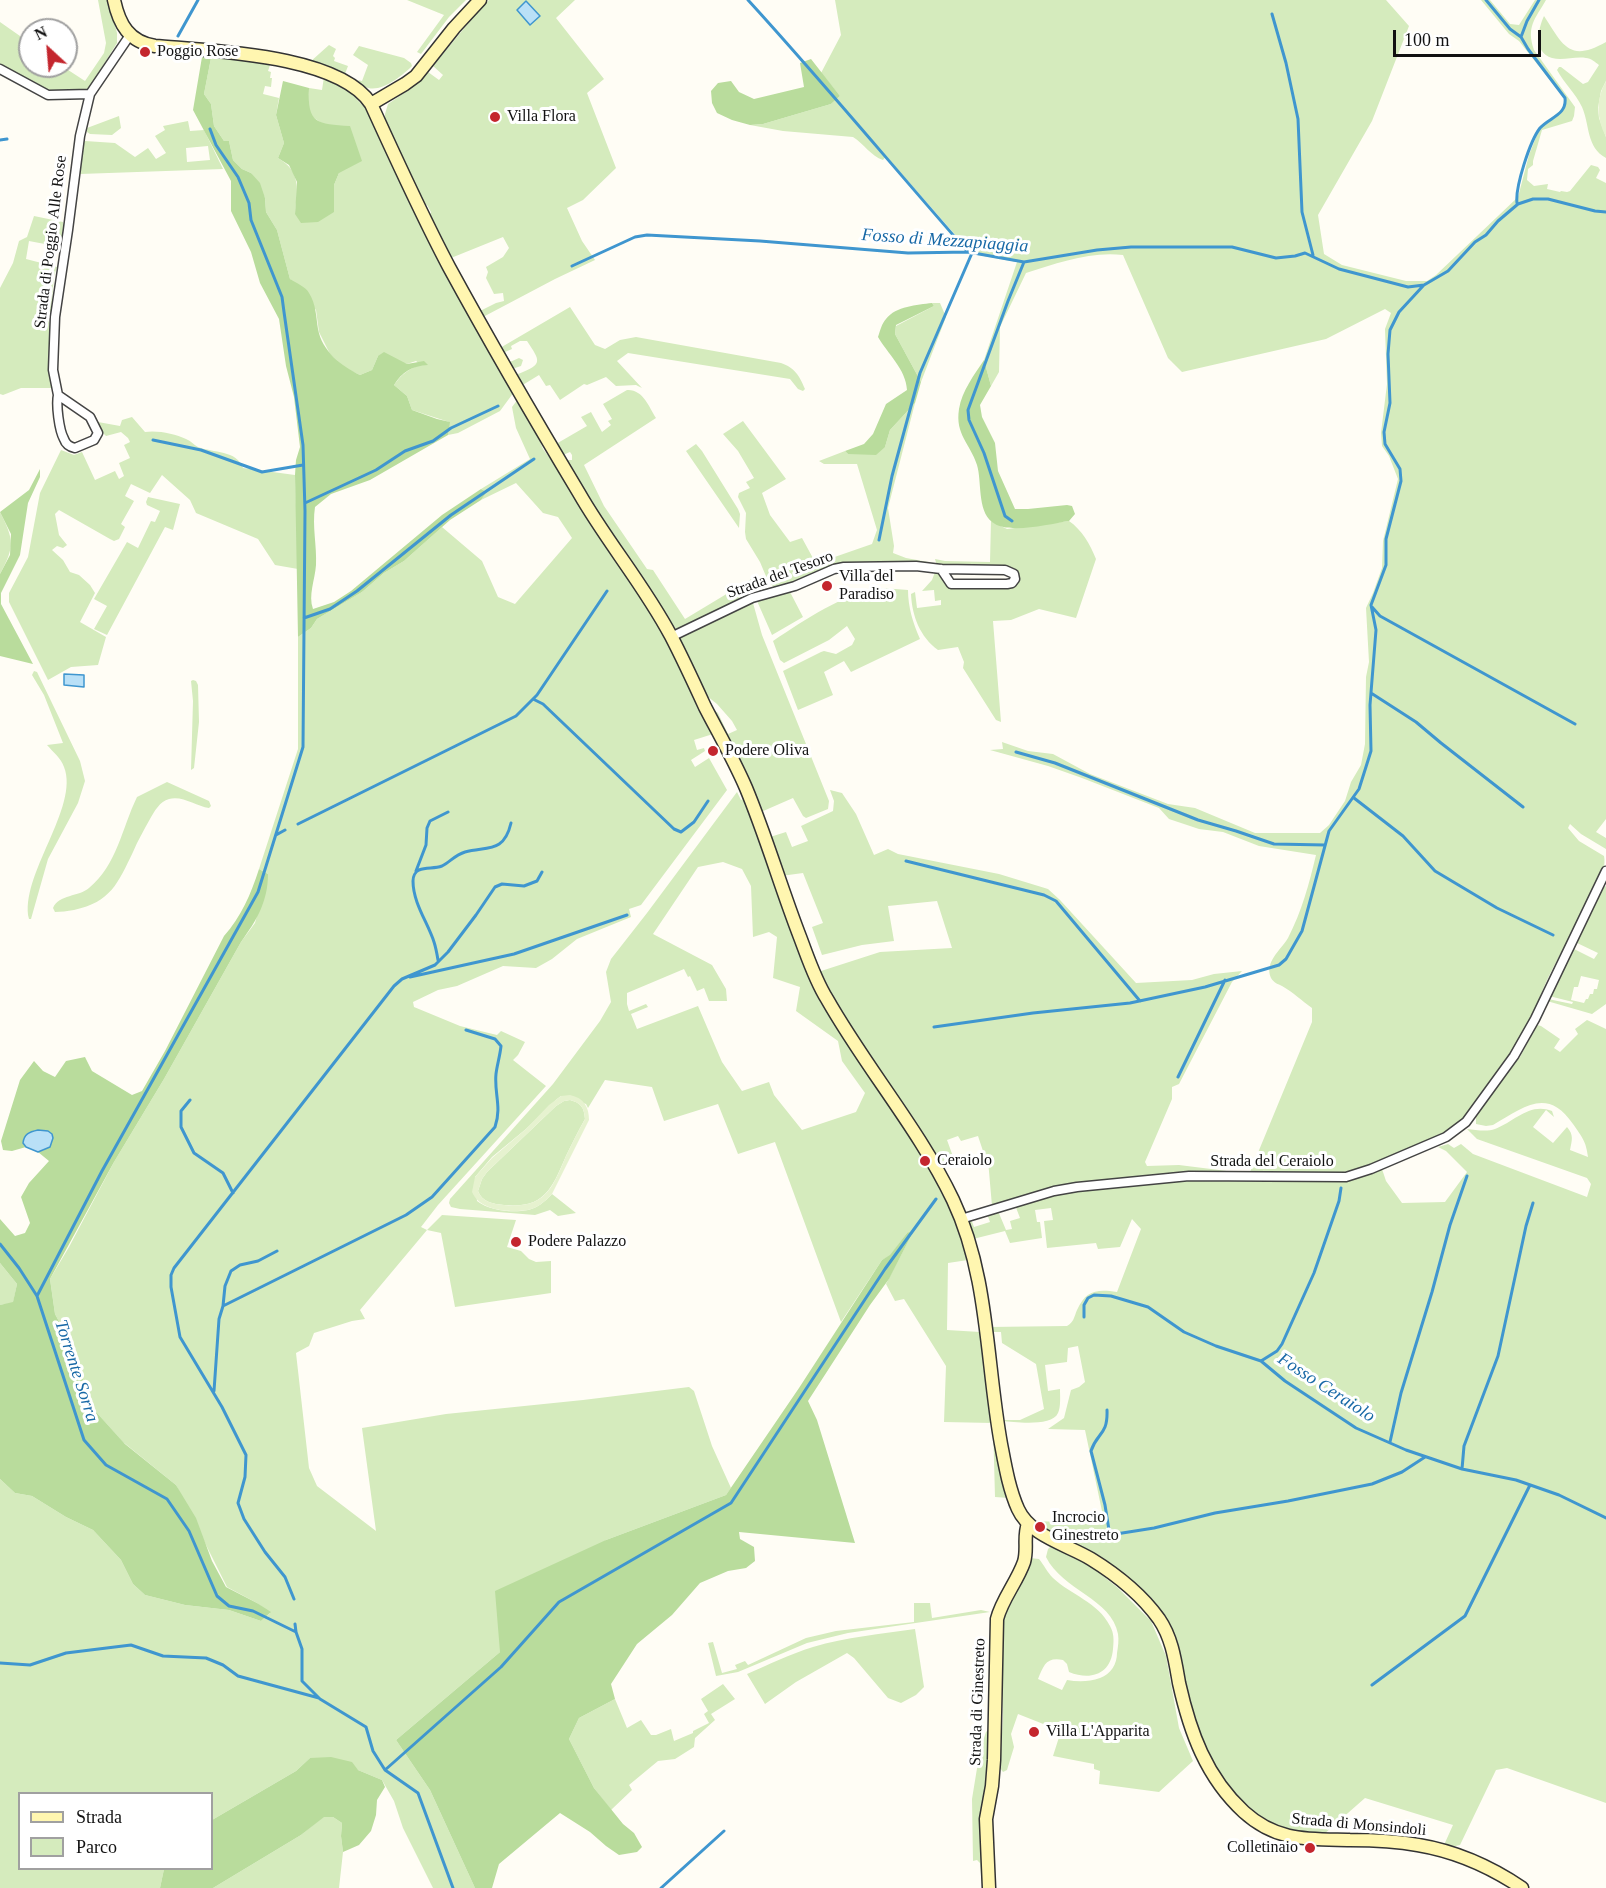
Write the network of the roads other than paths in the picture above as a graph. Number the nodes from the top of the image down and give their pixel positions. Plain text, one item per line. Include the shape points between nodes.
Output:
1 (114, 0) edge
2 (480, 0) edge
3 (130, 35) junction
4 (0, 69) edge
5 (90, 94) junction
6 (371, 104) junction
7 (57, 395) junction
8 (941, 569) junction
9 (671, 636) junction
10 (1606, 871) edge
11 (961, 1219) junction
12 (1028, 1524) junction
13 (989, 1888) edge
14 (1522, 1888) edge

1 - 3 main road via 119,19
2 - 6 main road via 416,76
3 - 5 street
3 - 6 main road via 150,45 241,54 315,69 355,87
4 - 5 street via 43,94
5 - 7 street, Strada di Poggio Alle Rose via 80,136 55,317 53,370
6 - 9 main road via 443,254 519,393
7 - 7 street, Strada di Poggio Alle Rose via 90,417 98,433 94,440 75,448 68,446 63,439
8 - 8 street, Strada del Tesoro via 1005,570 1014,574 1015,579 1007,584 951,584
8 - 9 street, Strada del Tesoro via 834,569 795,586 752,598
9 - 11 main road via 746,788 822,991 929,1157
10 - 11 street, Strada del Ceraiolo via 1514,1056 1466,1122 1446,1137 1346,1178 1189,1176 1077,1187
11 - 12 main road via 980,1284 1003,1456 1018,1510
12 - 13 main road, Strada di Ginestreto via 1025,1559 997,1619 994,1760 986,1819
12 - 14 main road, Strada di Monsindoli via 1111,1572 1159,1619 1171,1644 1186,1714 1203,1757 1228,1795 1255,1821 1297,1839 1396,1842 1455,1854

